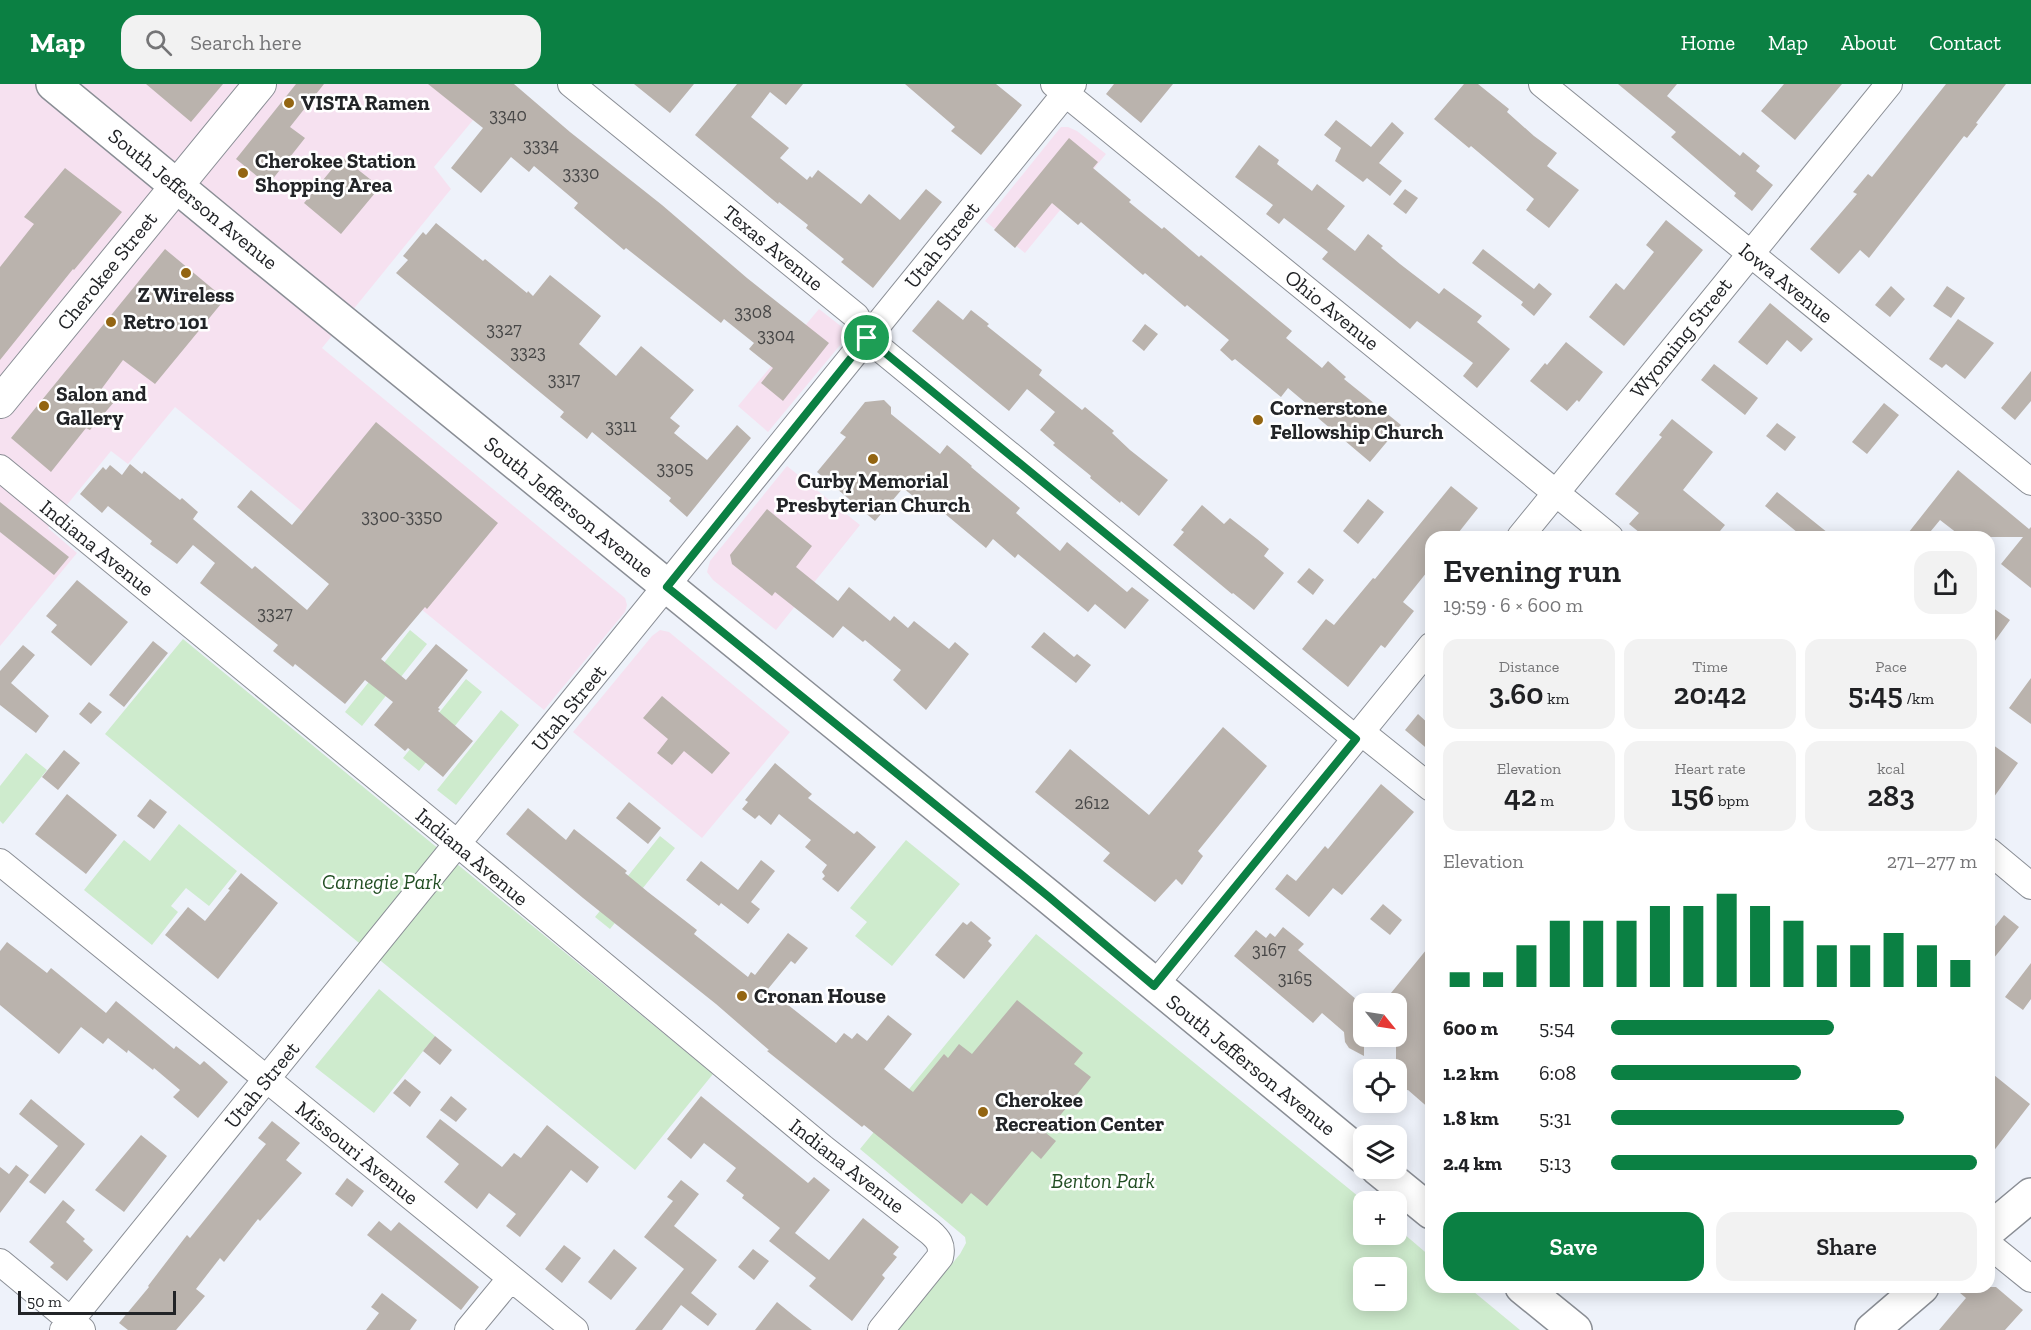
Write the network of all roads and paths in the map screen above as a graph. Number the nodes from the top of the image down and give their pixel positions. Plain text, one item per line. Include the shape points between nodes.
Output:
1 (53, 84) edge
2 (260, 84) edge
3 (572, 84) edge
4 (1542, 84) edge
5 (1888, 84) edge
6 (1064, 87) edge
7 (177, 186) junction
8 (1750, 254) junction
9 (867, 338) junction
10 (0, 402) edge
11 (0, 468) edge
12 (2031, 482) edge
13 (1556, 493) junction
14 (1525, 531) edge
15 (1603, 531) edge
16 (667, 587) junction
17 (1425, 653) edge
18 (1358, 735) junction
19 (1425, 784) edge
20 (458, 844) junction
21 (1995, 856) edge
22 (0, 862) edge
23 (2031, 886) edge
24 (1154, 986) junction
25 (267, 1079) junction
26 (1353, 1148) edge
27 (1390, 1179) edge
28 (2031, 1194) edge
29 (1425, 1207) edge
30 (1995, 1225) edge
31 (1995, 1250) edge
32 (0, 1262) edge
33 (511, 1278) junction
34 (2031, 1279) edge
35 (1529, 1293) edge
36 (1915, 1293) edge
37 (72, 1327) edge
38 (468, 1330) edge
39 (575, 1330) edge
40 (881, 1330) edge
41 (1575, 1330) edge
42 (1872, 1330) edge

1 - 7 main road, South Jefferson Avenue
2 - 7 street, Cherokee Street
3 - 9 street, Texas Avenue via 856,316
4 - 8 street, Iowa Avenue
5 - 8 street, Wyoming Street
6 - 9 street, Utah Street
6 - 13 street, Ohio Avenue
7 - 10 street, Cherokee Street
7 - 16 main road, South Jefferson Avenue
8 - 12 street, Iowa Avenue
8 - 13 street, Wyoming Street
9 - 16 street, Utah Street
9 - 18 street, Texas Avenue
11 - 20 street, Indiana Avenue
13 - 14 street, Wyoming Street
13 - 15 street, Ohio Avenue
16 - 20 street, Utah Street
16 - 24 main road, South Jefferson Avenue
17 - 18 street
18 - 19 street, Texas Avenue
18 - 24 street
20 - 25 street, Utah Street
20 - 40 street, Indiana Avenue via 940,1242 937,1262
21 - 23 street
22 - 25 street, Missouri Avenue
24 - 26 main road, South Jefferson Avenue
25 - 33 street, Missouri Avenue
25 - 37 street, Utah Street
27 - 29 main road
28 - 30 main road
31 - 34 street
32 - 37 street
33 - 38 street
33 - 39 street, Missouri Avenue
35 - 41 main road
36 - 42 main road

